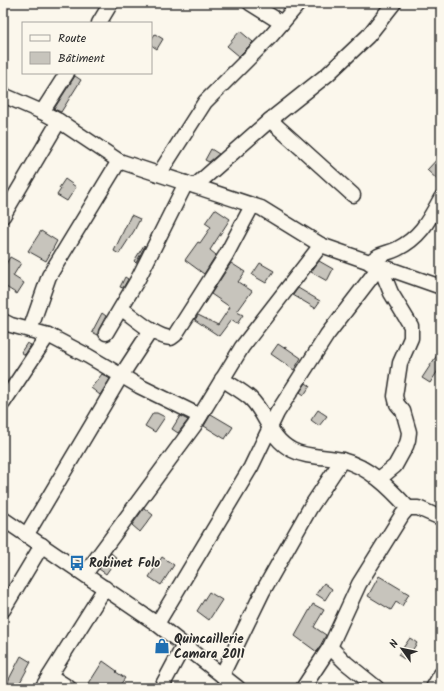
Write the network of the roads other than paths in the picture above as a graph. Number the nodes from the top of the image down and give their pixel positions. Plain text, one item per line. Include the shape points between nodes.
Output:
1 (111, 3) edge
2 (250, 3) edge
3 (299, 3) edge
4 (394, 3) edge
5 (100, 22) edge
6 (282, 23) junction
7 (66, 74) edge
8 (3, 95) edge
9 (42, 112) junction
10 (270, 120) junction
11 (59, 121) junction
12 (119, 161) junction
13 (159, 174) junction
14 (190, 185) junction
15 (353, 195) dead end
16 (441, 198) edge
17 (252, 206) junction
18 (3, 216) edge
19 (321, 245) junction
20 (375, 264) junction
21 (441, 287) edge
22 (122, 309) junction
23 (3, 320) edge
24 (30, 330) junction
25 (151, 330) junction
26 (106, 333) dead end
27 (48, 335) junction
28 (121, 376) junction
29 (222, 379) junction
30 (3, 403) edge
31 (200, 416) junction
32 (270, 428) junction
33 (342, 460) junction
34 (379, 479) junction
35 (408, 508) junction
36 (441, 518) edge
37 (3, 519) edge
38 (27, 534) junction
39 (42, 545) junction
40 (85, 574) junction
41 (105, 588) junction
42 (3, 610) edge
43 (157, 624) junction
44 (184, 645) junction
45 (330, 647) junction
46 (441, 674) edge
47 (222, 675) junction
48 (46, 682) edge
49 (69, 688) edge
50 (161, 688) edge
51 (238, 688) edge
52 (303, 688) edge
53 (377, 688) edge
54 (433, 688) edge

1 - 5 street
2 - 6 street
3 - 6 street
4 - 10 street via 368,36 328,74
6 - 13 street via 205,102
7 - 9 street
8 - 9 street
9 - 11 street
10 - 14 street
10 - 15 street
11 - 12 street
11 - 18 street
12 - 13 street
12 - 24 street via 49,276
13 - 14 street
14 - 17 street
14 - 22 street
16 - 20 street via 425,228 397,250 375,257
17 - 19 street via 261,208
17 - 25 street via 226,255 175,335 166,338
19 - 20 street
19 - 29 street via 242,347
20 - 21 street
20 - 32 street via 326,335 277,412
20 - 34 street via 411,326 411,338 400,363 395,396 403,411 409,432 408,440 395,466
22 - 25 street
22 - 26 street
23 - 24 street via 11,326
24 - 27 street
25 - 28 street
27 - 28 street
27 - 30 street
28 - 31 street
28 - 38 street
29 - 31 street
29 - 32 street via 250,398
31 - 40 street
32 - 33 street via 278,440 291,450 304,455
32 - 43 street via 252,467
33 - 34 street
33 - 47 street via 310,508 263,591
34 - 35 street
35 - 36 street via 418,508
35 - 45 street via 360,584
37 - 38 street
38 - 39 street
39 - 40 street
39 - 42 street
40 - 41 street
41 - 43 street
41 - 48 street
43 - 44 street
44 - 47 street
44 - 50 street
45 - 52 street
45 - 53 street
46 - 54 street
47 - 51 street
48 - 49 street

